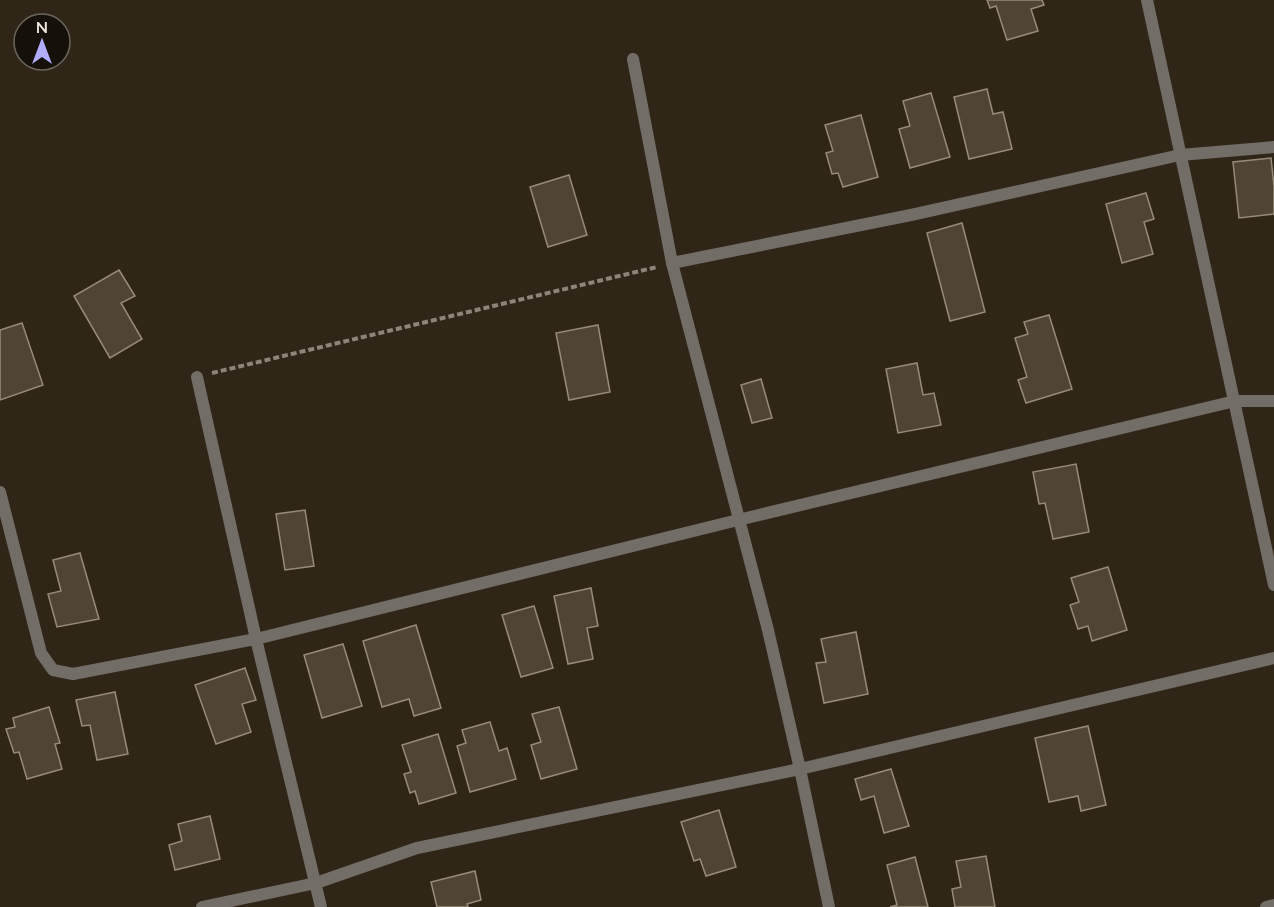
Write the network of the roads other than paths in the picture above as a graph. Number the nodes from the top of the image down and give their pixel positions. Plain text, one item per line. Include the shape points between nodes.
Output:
1 (1147, 0) edge
2 (633, 59) dead end
3 (1274, 147) edge
4 (1180, 155) junction
5 (672, 263) junction
6 (197, 377) road end
7 (1235, 401) junction
8 (1274, 401) edge
9 (0, 492) edge
10 (738, 520) junction
11 (1274, 585) edge
12 (256, 639) junction
13 (1274, 658) edge
14 (800, 769) junction
15 (316, 883) junction
16 (1274, 905) edge
17 (202, 907) edge
18 (321, 907) edge
19 (829, 907) edge
20 (1266, 907) edge

1 - 4 street
2 - 5 street
3 - 4 street
4 - 5 street
4 - 7 street
5 - 10 street
6 - 12 street
7 - 8 street
7 - 10 street
7 - 11 street
9 - 12 street via 41,653 53,670 73,674
10 - 12 street
10 - 14 street
12 - 15 street
13 - 14 street
14 - 15 street via 417,848
14 - 19 street
15 - 17 street
15 - 18 street
16 - 20 street

